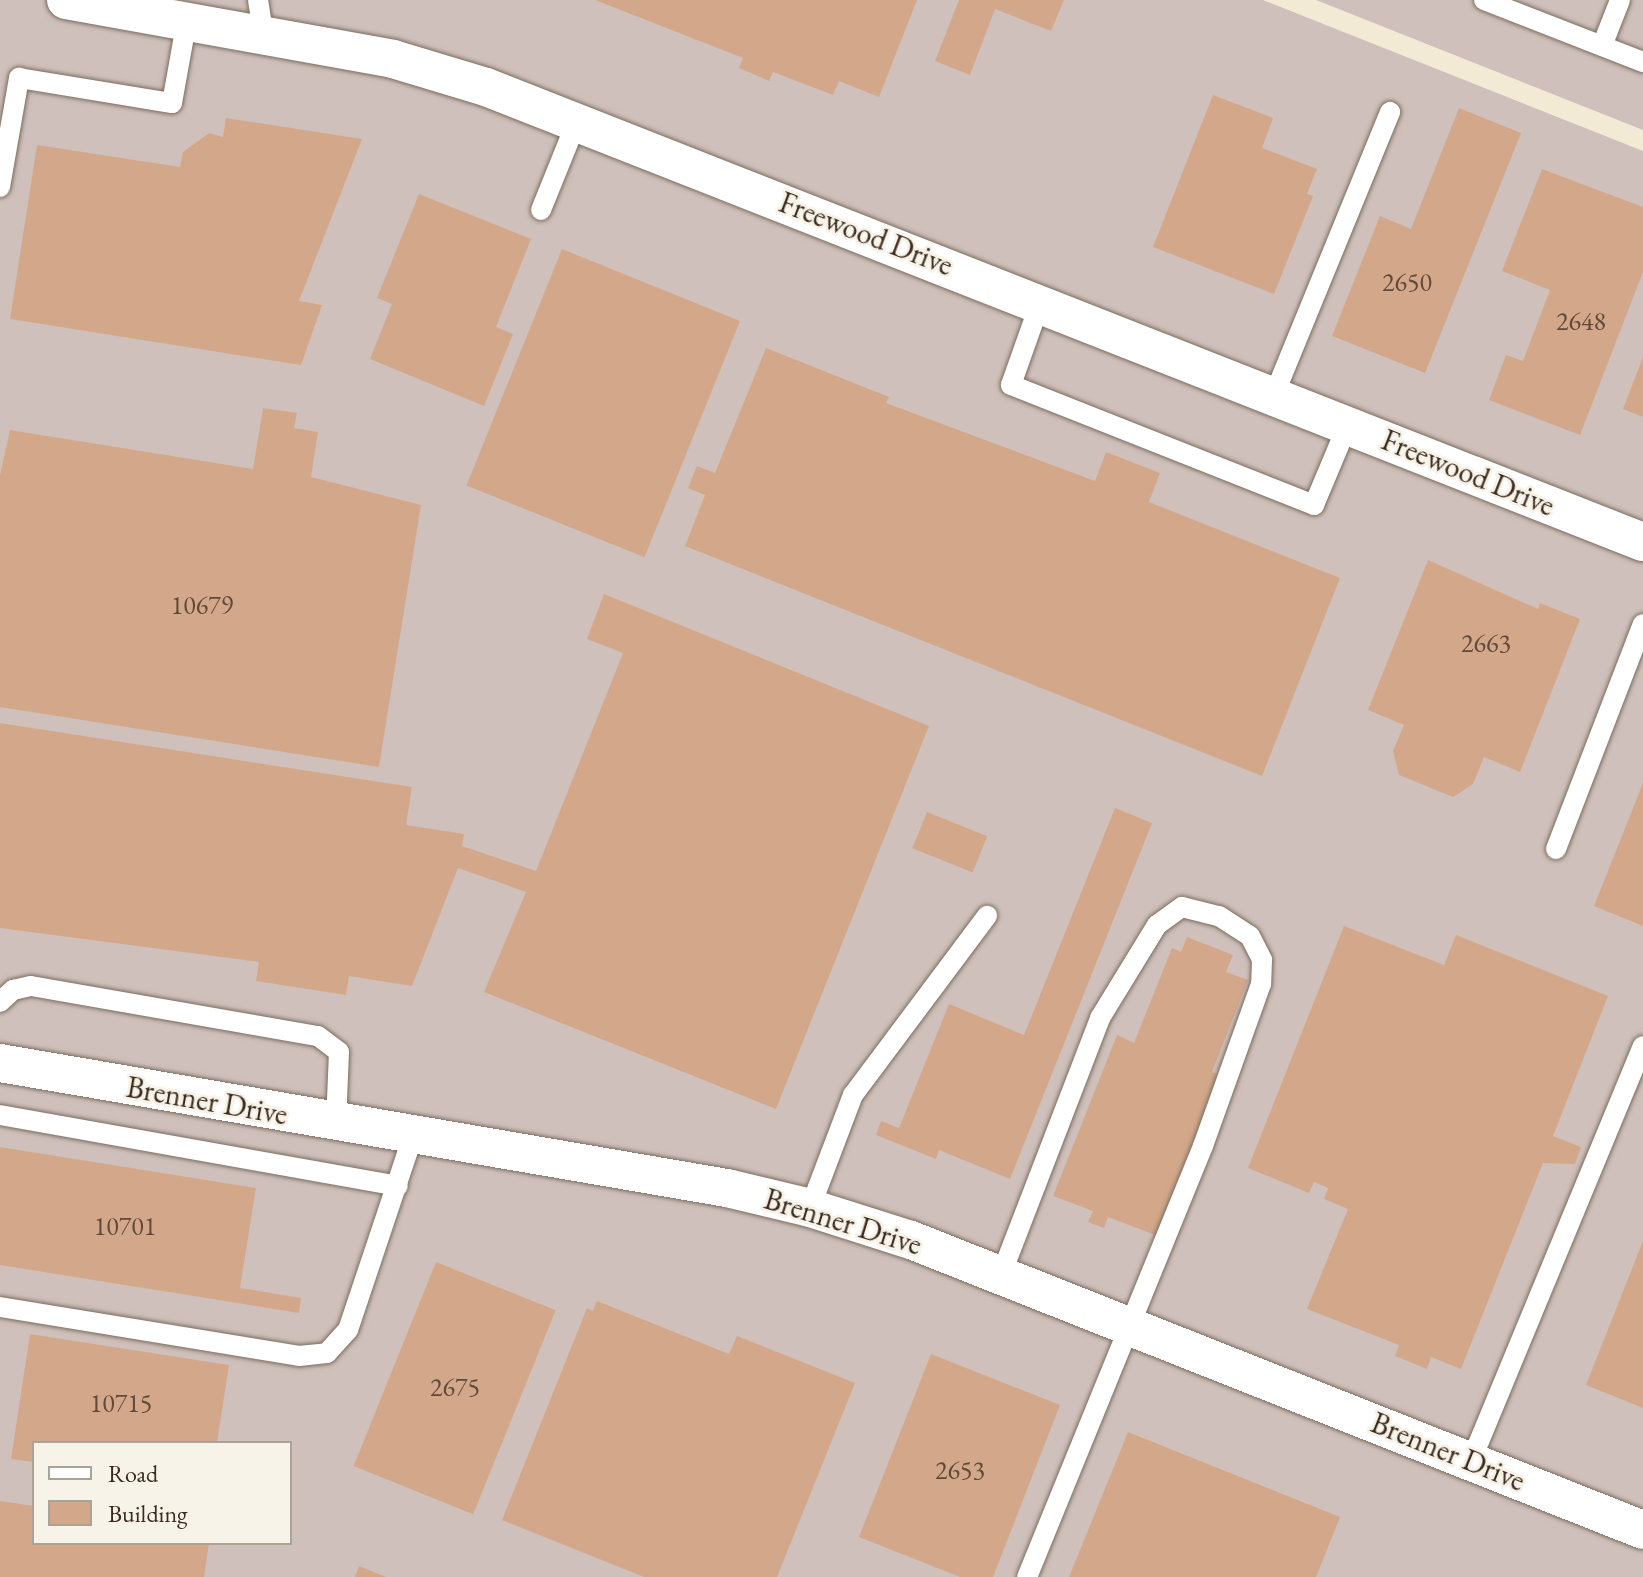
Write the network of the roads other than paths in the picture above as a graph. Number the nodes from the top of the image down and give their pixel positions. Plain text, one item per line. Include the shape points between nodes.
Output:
1 (66, 0) edge
2 (1484, 0) edge
3 (1620, 0) edge
4 (260, 17) edge
5 (187, 20) junction
6 (1602, 46) junction
7 (1643, 62) edge
8 (1390, 112) dead end
9 (577, 121) junction
10 (0, 187) edge
11 (541, 210) dead end
12 (1040, 303) junction
13 (1274, 395) junction
14 (1348, 424) junction
15 (1643, 542) edge
16 (1643, 624) edge
17 (1556, 849) dead end
18 (987, 916) dead end
19 (0, 1002) edge
20 (1643, 1046) edge
21 (0, 1063) edge
22 (0, 1115) edge
23 (336, 1124) junction
24 (413, 1136) junction
25 (398, 1186) junction
26 (810, 1208) junction
27 (1001, 1275) junction
28 (0, 1307) edge
29 (1131, 1326) junction
30 (1471, 1461) junction
31 (1643, 1530) edge
32 (1027, 1577) edge

1 - 5 street, Freewood Drive
2 - 6 lane
3 - 6 lane
4 - 5 street, Freewood Drive
4 - 9 street, Freewood Drive
5 - 10 lane via 172,103 19,78
6 - 7 lane
8 - 13 lane
9 - 11 lane
9 - 12 street, Freewood Drive
12 - 13 street, Freewood Drive
12 - 14 lane via 1011,385 1314,505
13 - 14 street, Freewood Drive
14 - 15 street, Freewood Drive
16 - 17 lane
18 - 26 lane via 853,1095
19 - 23 lane via 13,990 31,986 318,1036 339,1052
20 - 30 lane
21 - 23 street, Brenner Drive
22 - 25 lane
23 - 24 street, Brenner Drive
24 - 25 lane
24 - 26 street, Brenner Drive via 727,1188
25 - 28 lane via 348,1330 327,1353 299,1356
26 - 27 street, Brenner Drive
27 - 29 street, Brenner Drive
27 - 29 lane via 1100,1018 1157,925 1182,907 1219,916 1250,936 1262,960 1261,984
29 - 30 street, Brenner Drive
29 - 32 lane
30 - 31 street, Brenner Drive

